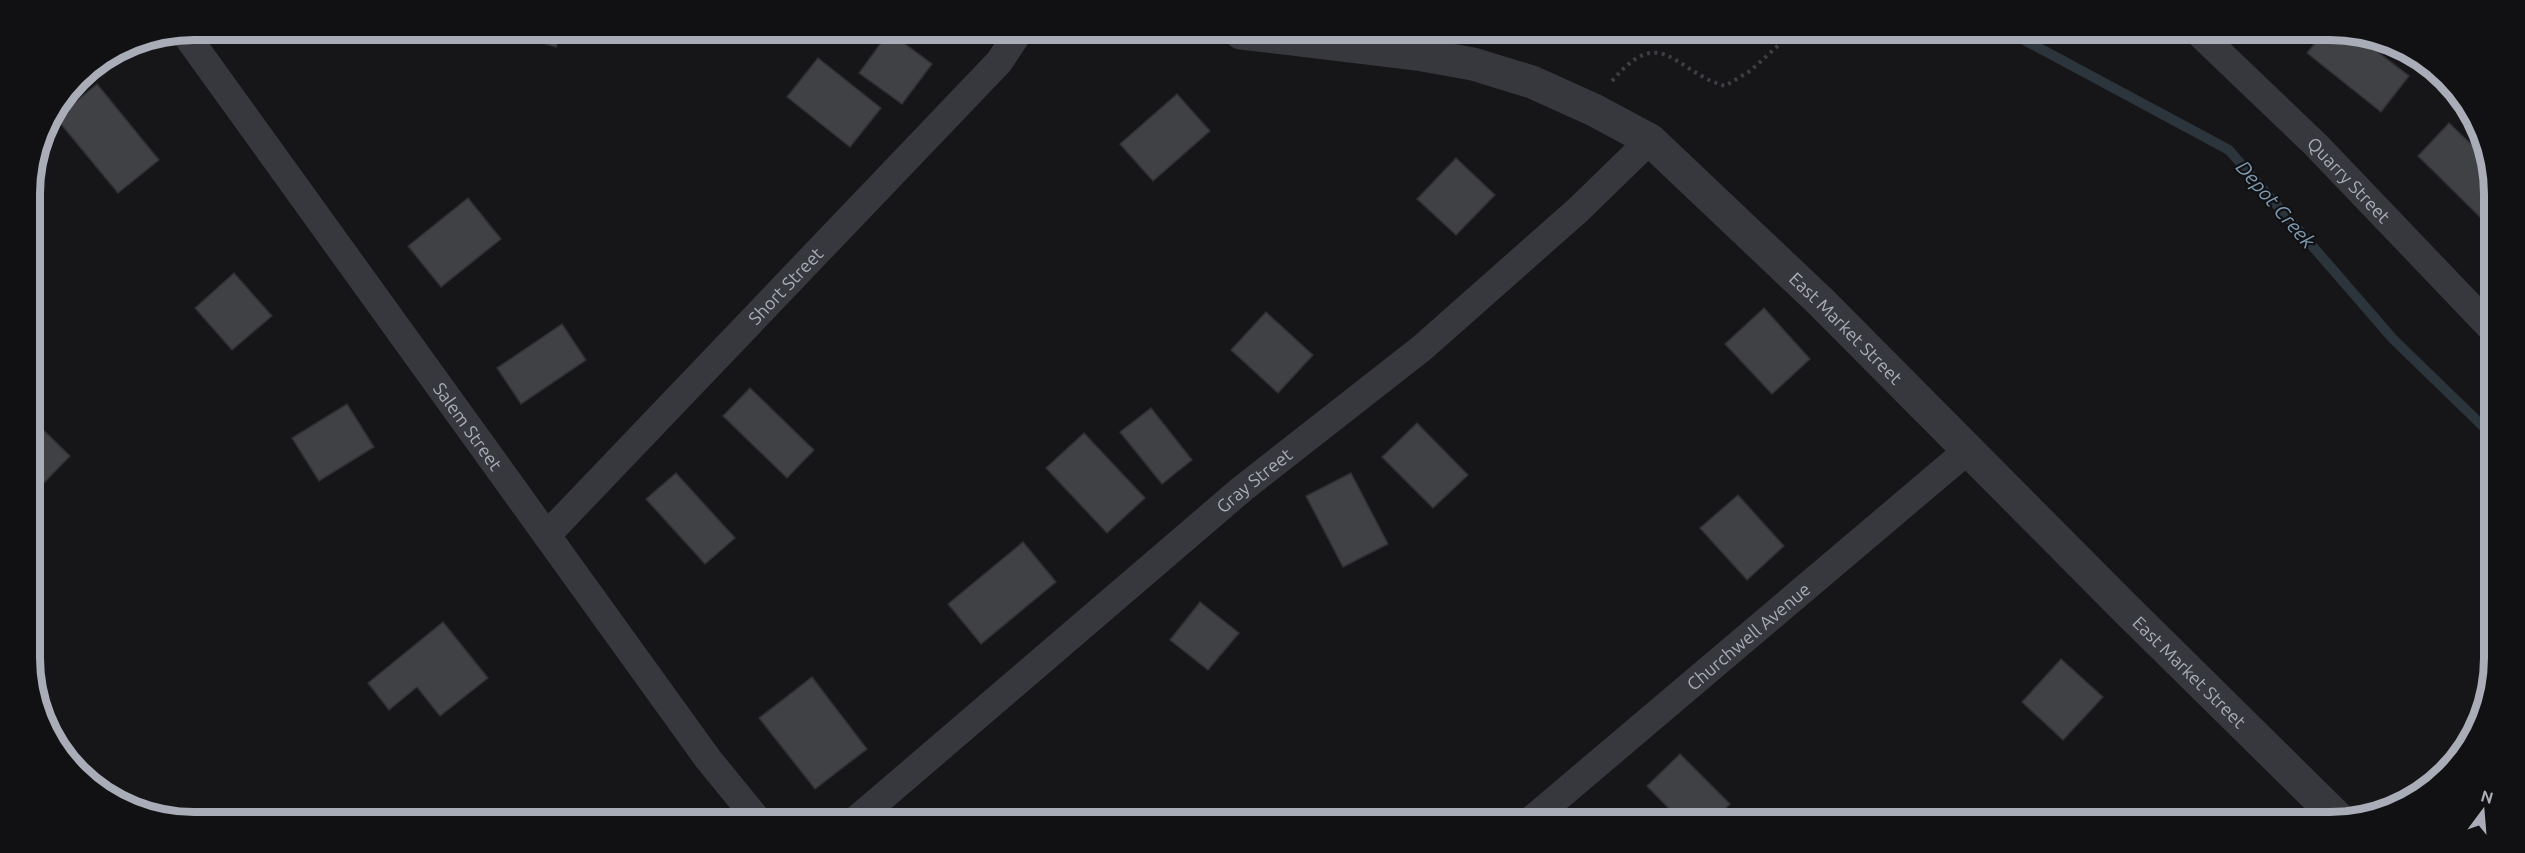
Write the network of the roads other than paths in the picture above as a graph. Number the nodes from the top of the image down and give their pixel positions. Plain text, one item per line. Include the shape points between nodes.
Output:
1 (1303, 40) edge
2 (2207, 40) edge
3 (190, 41) edge
4 (1013, 41) edge
5 (1650, 140) junction
6 (2484, 321) edge
7 (1968, 450) junction
8 (547, 535) junction
9 (751, 812) edge
10 (865, 812) edge
11 (1541, 812) edge
12 (2332, 812) edge

1 - 5 street, East Market Street via 1473,64 1532,82
2 - 6 street, Quarry Street via 2316,145
3 - 8 street, Salem Street
4 - 8 street, Short Street via 999,62
5 - 7 street, East Market Street via 1821,302
5 - 10 street, Gray Street via 1578,210 1422,348 1242,489
7 - 11 street, Churchwell Avenue
7 - 12 street, East Market Street
8 - 9 street, Salem Street via 708,759

